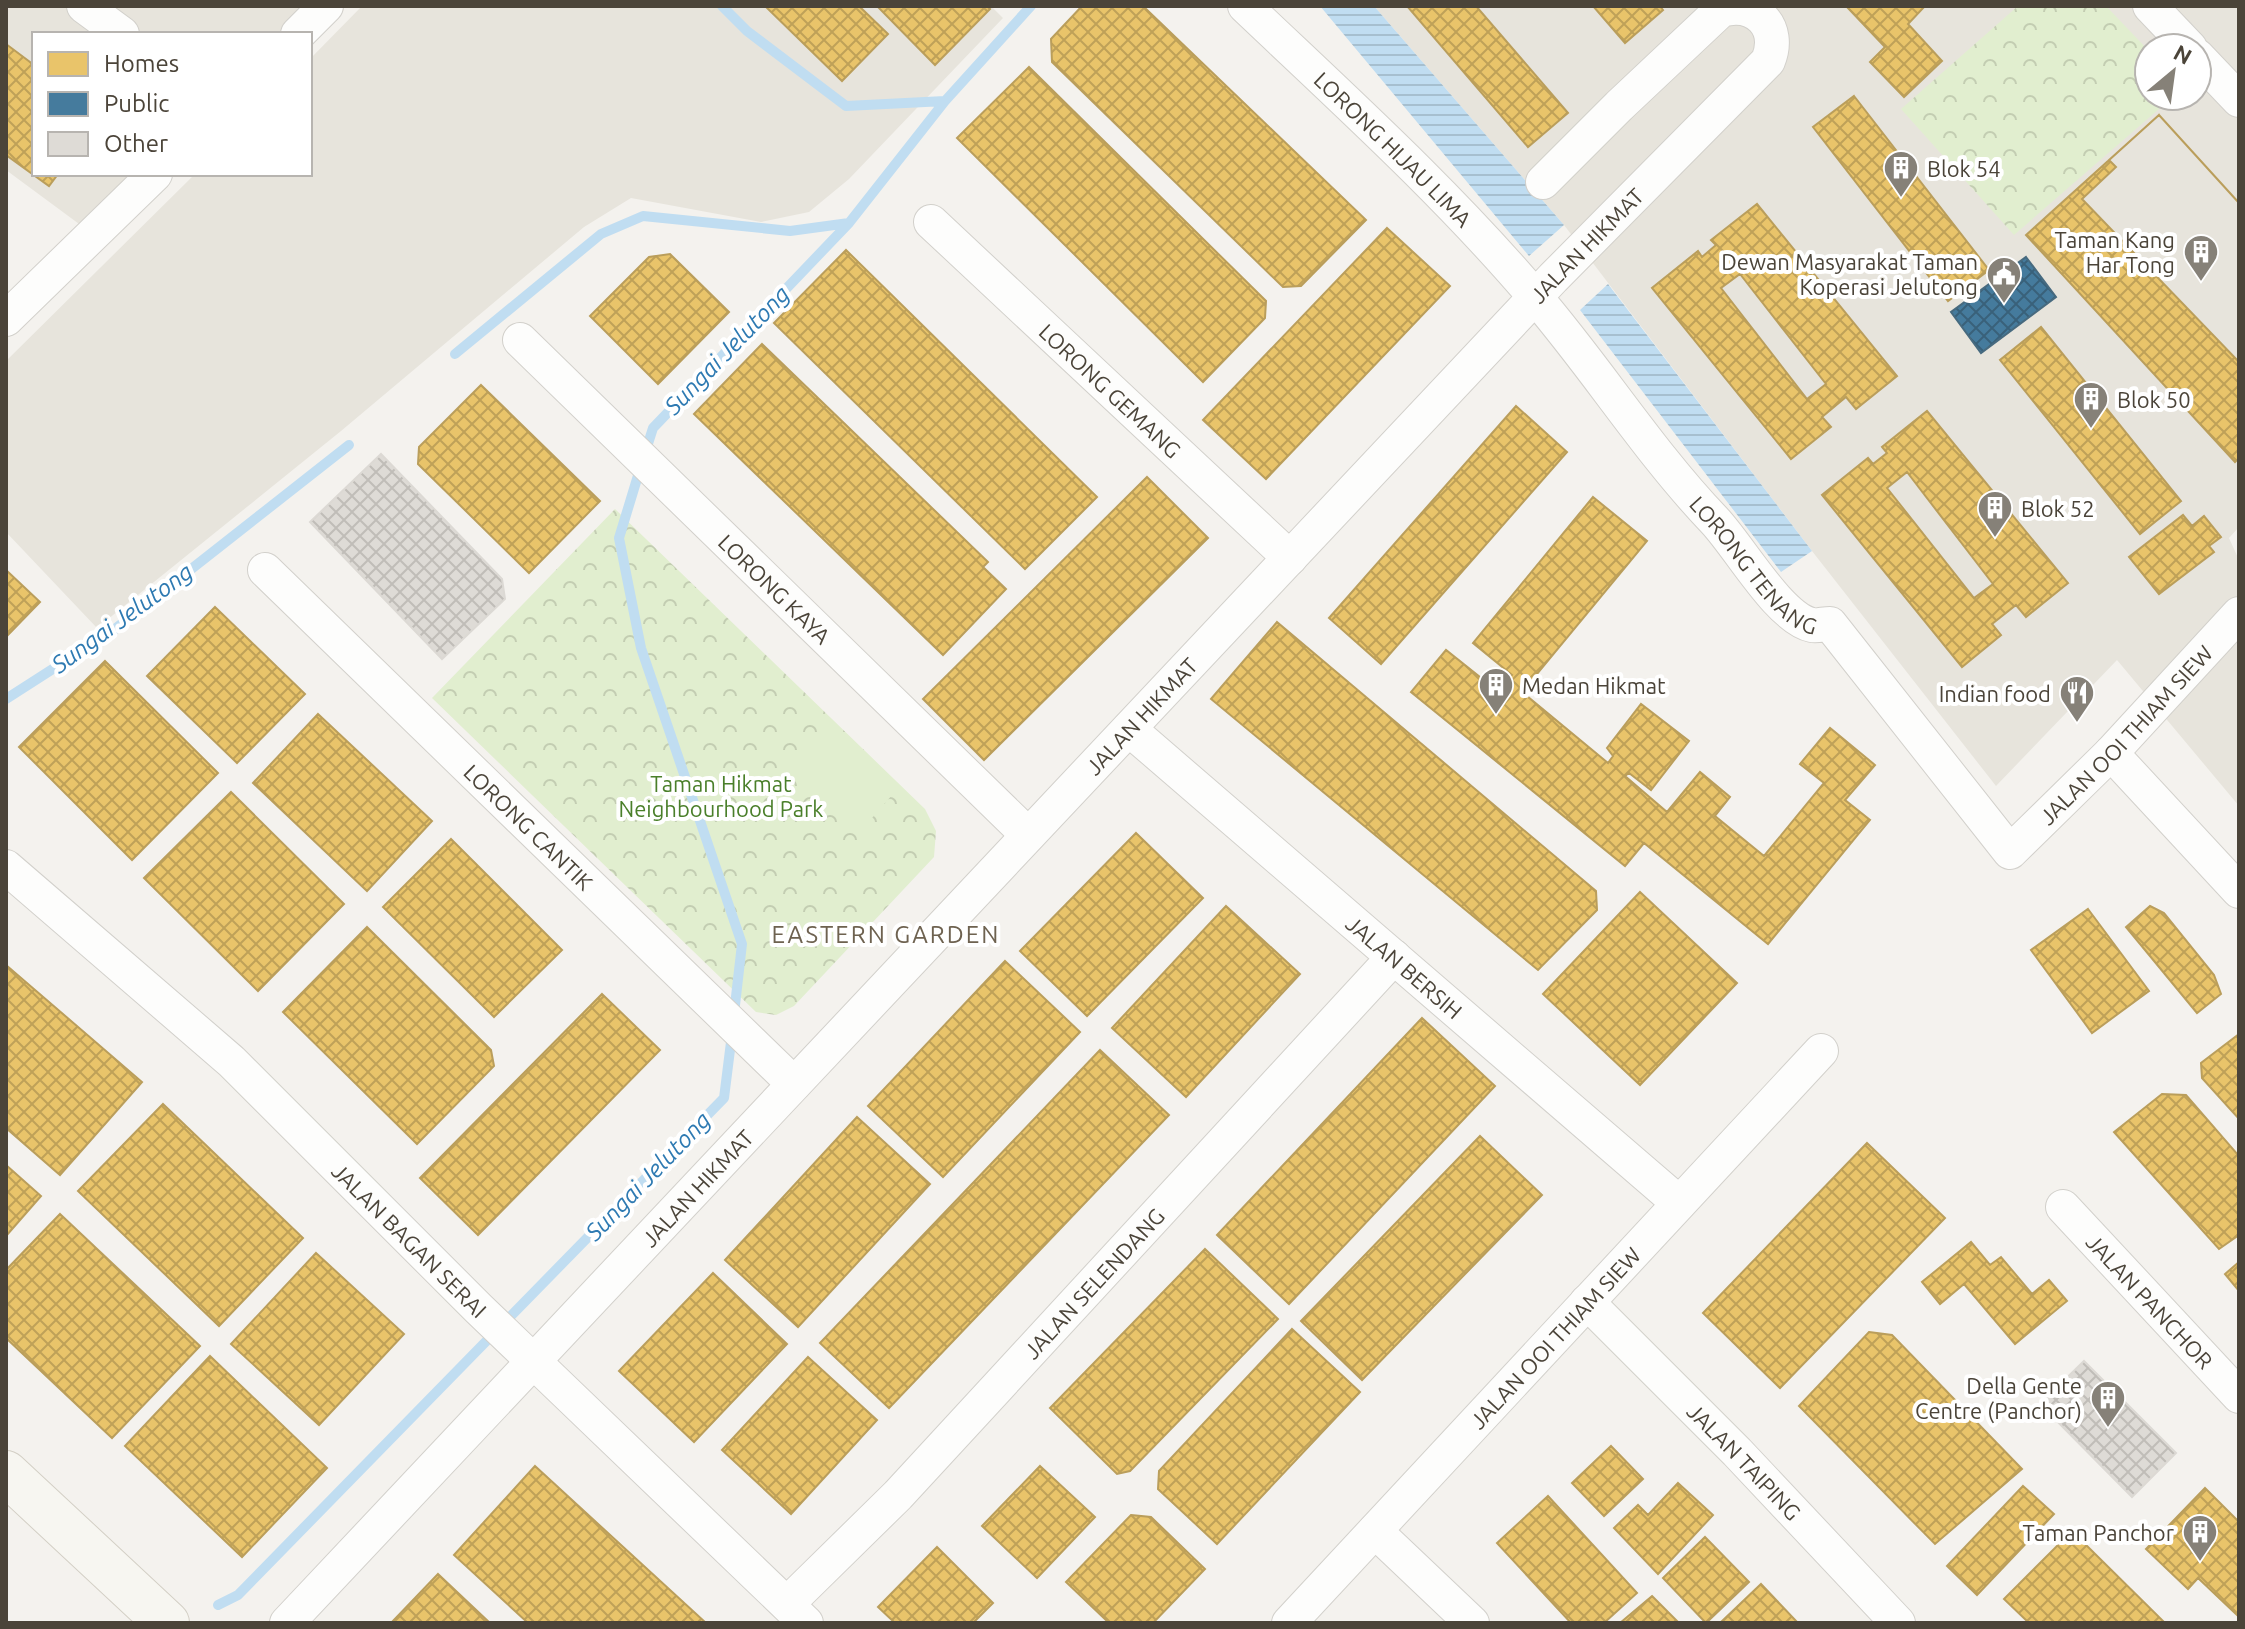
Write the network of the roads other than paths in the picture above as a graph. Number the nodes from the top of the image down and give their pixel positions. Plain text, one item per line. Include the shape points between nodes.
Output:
1 (84, 6) edge
2 (326, 6) edge
3 (1245, 6) edge
4 (2150, 6) edge
5 (119, 32) edge
6 (300, 32) edge
7 (2175, 32) edge
8 (2213, 73) edge
9 (2239, 100) edge
10 (153, 176) edge
11 (1543, 182) dead end
12 (931, 222) dead end
13 (1544, 288) junction
14 (6, 319) edge
15 (520, 340) dead end
16 (1290, 558) junction
17 (265, 570) dead end
18 (2239, 614) edge
19 (1129, 729) junction
20 (2111, 753) junction
21 (1028, 835) junction
22 (2010, 852) joint
23 (6, 867) edge
24 (2239, 891) edge
25 (1394, 957) junction
26 (1821, 1051) dead end
27 (794, 1084) junction
28 (1679, 1203) junction
29 (2063, 1207) dead end
30 (1587, 1302) junction
31 (528, 1357) junction
32 (2239, 1396) edge
33 (6, 1473) edge
34 (1375, 1531) junction
35 (796, 1614) edge
36 (167, 1623) edge
37 (287, 1623) edge
38 (1289, 1623) edge
39 (1472, 1623) edge
40 (1898, 1623) edge

1 - 5 street
2 - 6 street
3 - 13 street, LORONG HIJAU LIMA
4 - 7 street
8 - 9 street
10 - 14 street
11 - 13 street, JALAN HIKMAT via 1721,10 1746,8 1766,23 1772,42 1768,61
12 - 16 street, LORONG GEMANG
13 - 16 street, JALAN HIKMAT
13 - 22 street, LORONG TENANG via 1697,502 1778,602 1812,625 1830,624
15 - 21 street, LORONG KAYA
16 - 19 street, JALAN HIKMAT
17 - 27 street, LORONG CANTIK
18 - 20 street, JALAN OOI THIAM SIEW
19 - 21 street, JALAN HIKMAT
19 - 25 street, JALAN BERSIH
20 - 22 street, JALAN OOI THIAM SIEW
20 - 24 street
21 - 27 street, JALAN HIKMAT
23 - 31 street, JALAN BAGAN SERAI via 231,1061
25 - 28 street, JALAN BERSIH
25 - 35 street, JALAN SELENDANG via 898,1495
26 - 28 street, JALAN OOI THIAM SIEW
27 - 31 street, JALAN HIKMAT
28 - 30 street, JALAN OOI THIAM SIEW
29 - 32 street, JALAN PANCHOR
30 - 34 street, JALAN OOI THIAM SIEW
30 - 40 street, JALAN TAIPING
31 - 35 street, JALAN BAGAN SERAI
31 - 37 street, JALAN HIKMAT
33 - 36 main road
34 - 38 street, JALAN OOI THIAM SIEW
34 - 39 street

